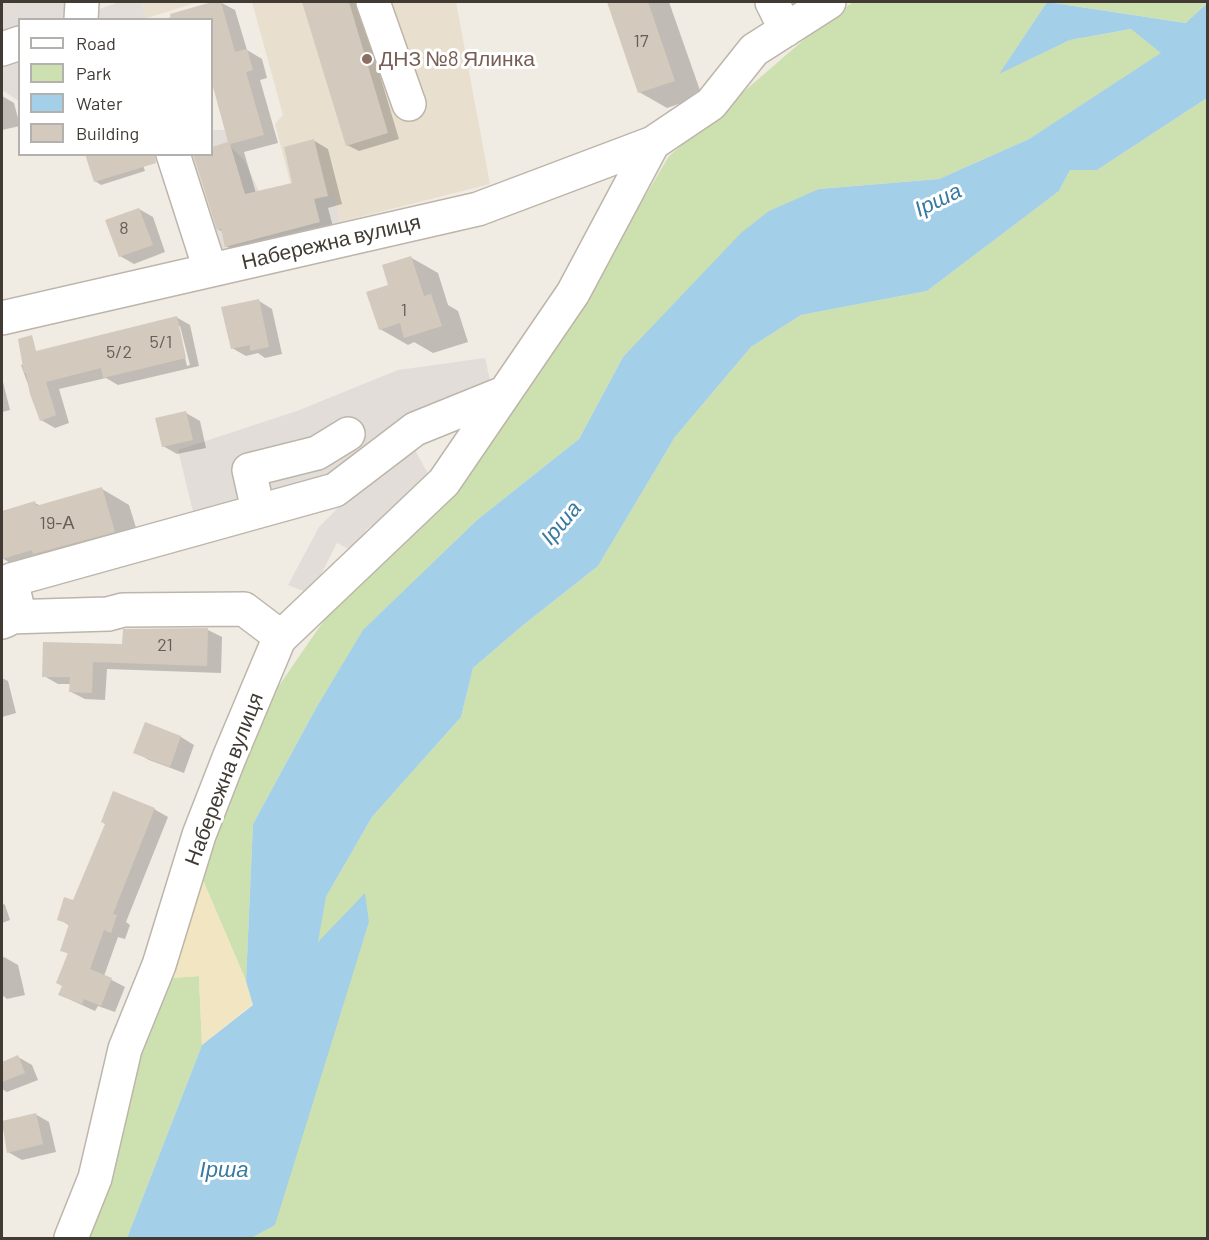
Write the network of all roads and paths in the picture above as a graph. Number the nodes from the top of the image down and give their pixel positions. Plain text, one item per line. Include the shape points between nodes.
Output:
1 (82, 2) edge
2 (372, 2) edge
3 (829, 2) edge
4 (779, 16) edge
5 (81, 18) edge
6 (18, 44) edge
7 (2, 50) edge
8 (409, 104) dead end
9 (653, 143) junction
10 (174, 156) edge
11 (210, 269) junction
12 (2, 318) edge
13 (504, 393) junction
14 (348, 434) dead end
15 (317, 453) junction
16 (335, 490) junction
17 (258, 510) junction
18 (5, 620) edge
19 (281, 637) junction
20 (71, 1239) edge

1 - 5 street
2 - 8 street
3 - 4 street, Набережна вулиця
4 - 9 street, Набережна вулиця via 711,104
6 - 7 street
9 - 11 street, Набережна вулиця via 478,209
9 - 13 street, Набережна вулиця via 573,293
10 - 11 street
11 - 12 street, Набережна вулиця
13 - 16 street via 415,429
13 - 19 street, Набережна вулиця via 444,482
14 - 15 street
15 - 16 street
15 - 17 street via 249,470
16 - 17 street
17 - 18 street via 11,580 17,604
18 - 19 street via 123,610 244,609
19 - 20 street, Набережна вулиця via 199,835 159,965 125,1049 95,1178

